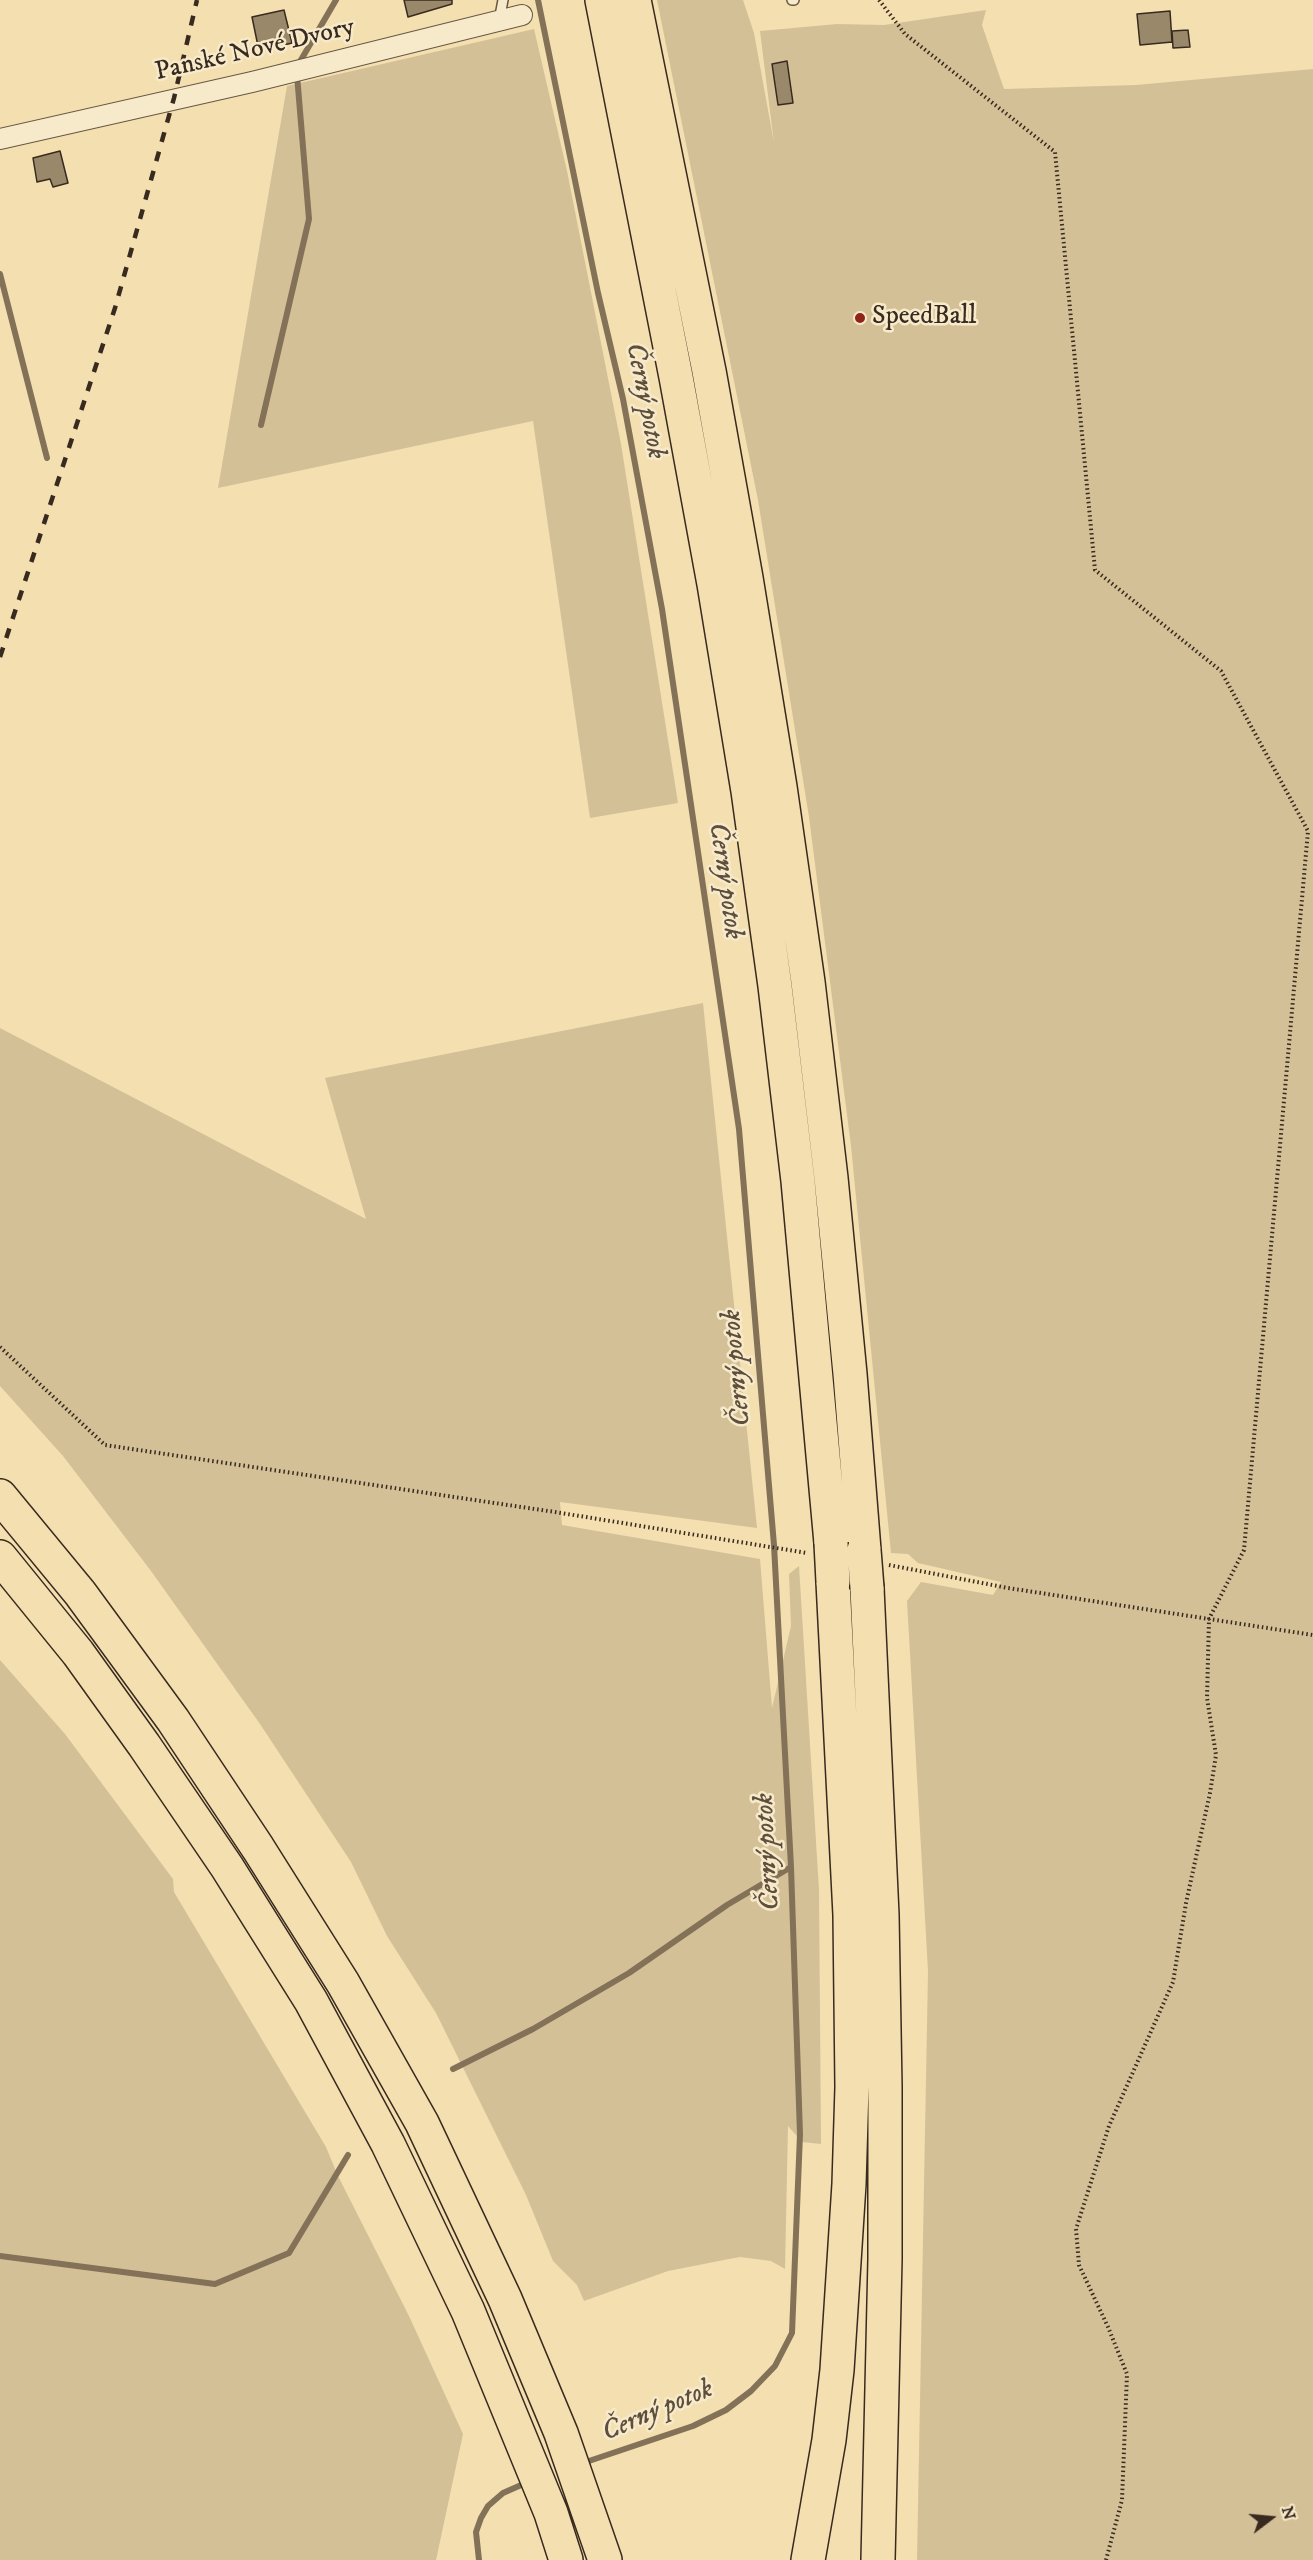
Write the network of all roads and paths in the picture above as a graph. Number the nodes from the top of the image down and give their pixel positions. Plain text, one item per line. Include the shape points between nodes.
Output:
1 (503, 0) edge
2 (602, 0) edge
3 (634, 0) edge
4 (879, 0) edge
5 (522, 15) dead end
6 (499, 21) junction
7 (0, 139) edge
8 (0, 1347) edge
9 (0, 1496) edge
10 (820, 1548) junction
11 (0, 1557) edge
12 (877, 1558) junction
13 (1209, 1619) junction
14 (1313, 1635) edge
15 (566, 2560) edge
16 (605, 2560) edge
17 (808, 2560) edge
18 (878, 2560) edge
19 (1106, 2560) edge

1 - 6 lane
2 - 10 highway via 676,377 748,791 798,1181
3 - 12 highway via 709,371 780,787 808,982 850,1374
4 - 13 path via 905,34 1055,152 1095,570 1221,671 1308,831 1244,1550
5 - 6 street, Panské Nové Dvory
6 - 7 street, Panské Nové Dvory
8 - 10 path via 105,1445
9 - 16 highway via 80,1593 173,1720 343,1983 422,2123 504,2299 561,2433
10 - 17 highway, bridge via 833,1582 850,1915 852,2087 837,2370 828,2452
11 - 15 highway via 78,1653 144,1745 311,2001 398,2165 468,2311 551,2513
12 - 13 path via 1008,1588
12 - 18 highway, bridge via 867,1587 882,1915 885,2098 883,2432
13 - 14 path
13 - 19 path via 1207,1698 1216,1755 1173,1982 1109,2126 1076,2229 1079,2265 1127,2374 1122,2500

